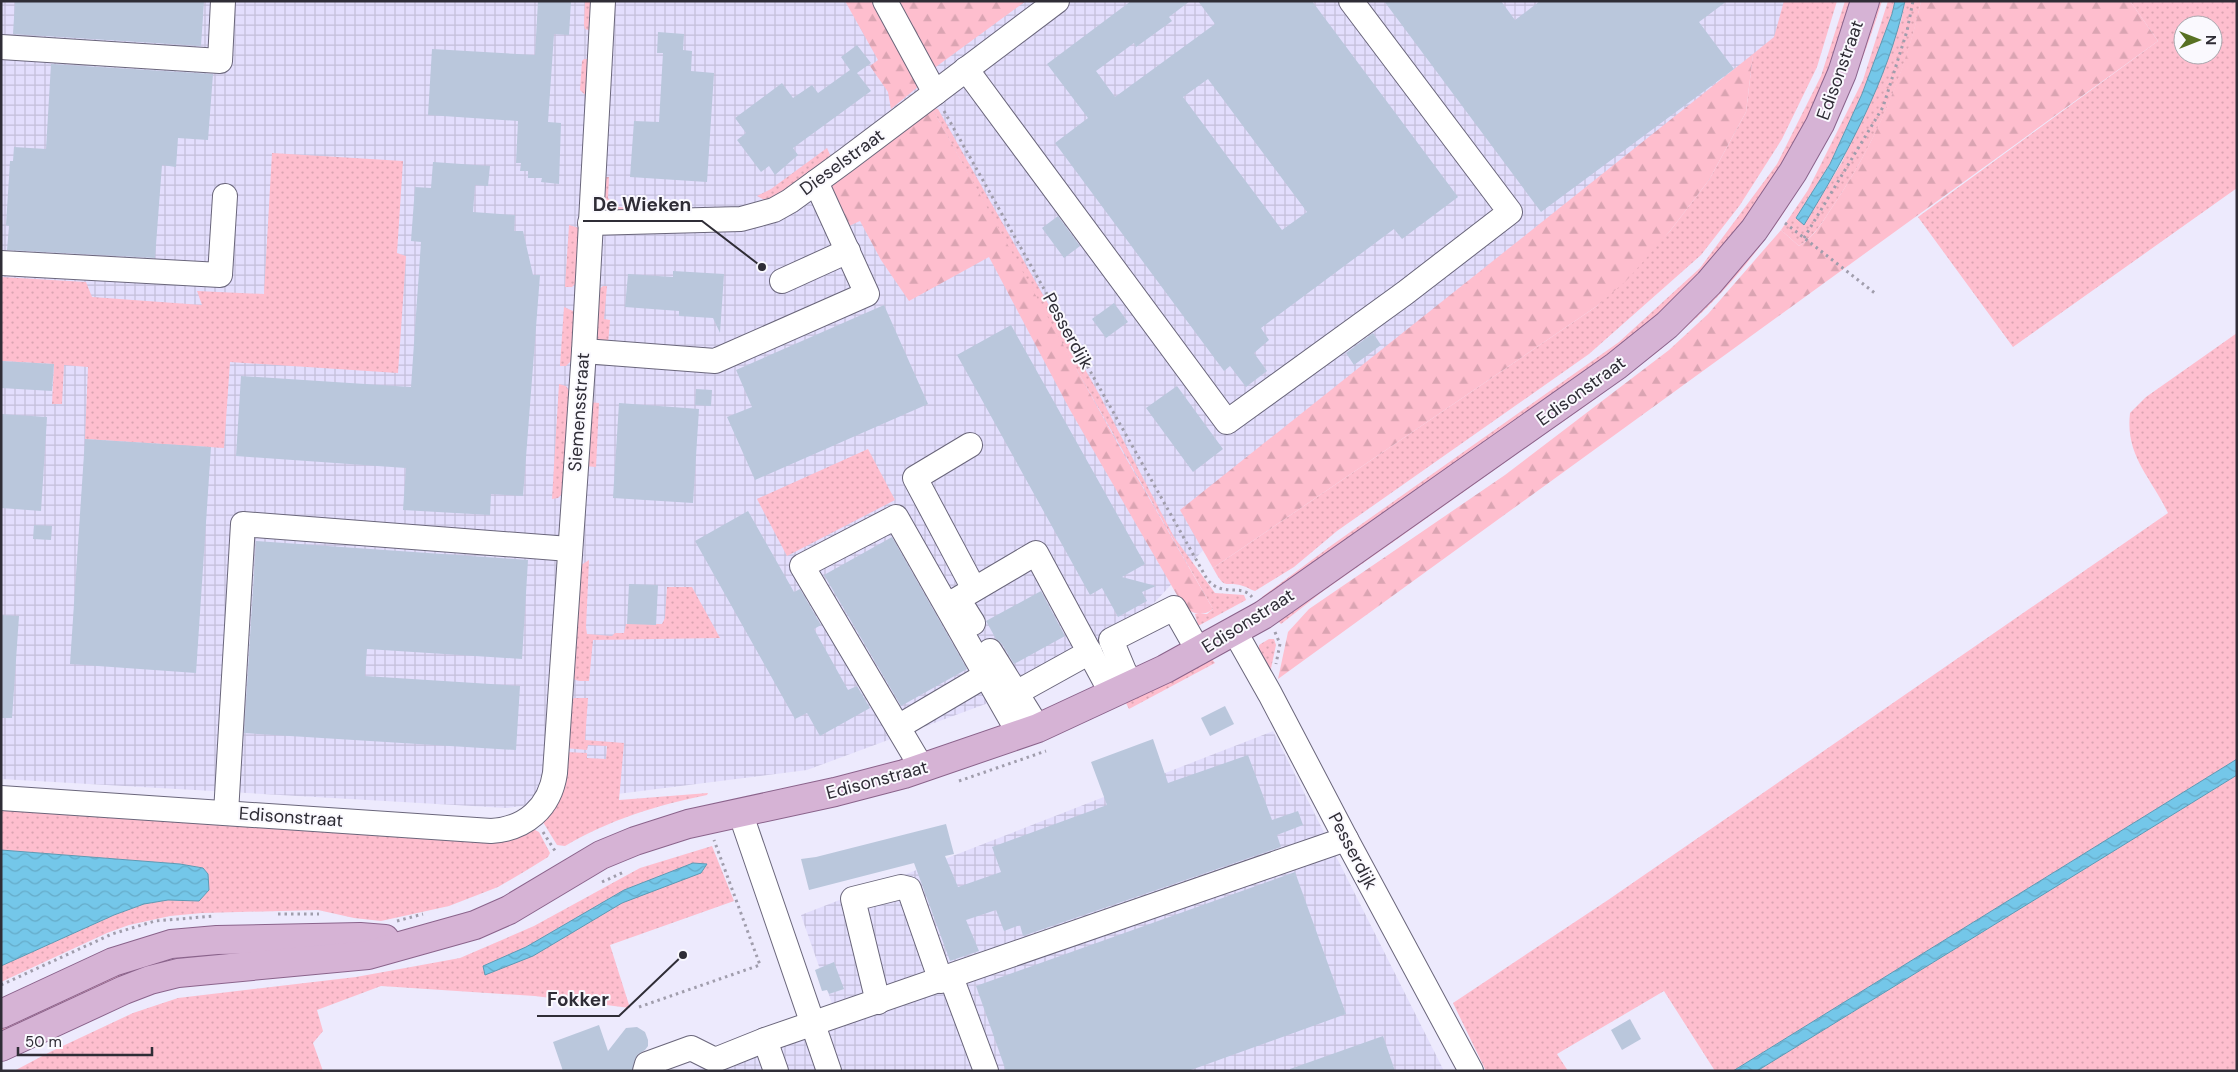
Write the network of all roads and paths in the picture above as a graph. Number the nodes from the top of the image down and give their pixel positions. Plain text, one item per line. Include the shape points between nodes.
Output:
1 (223, 1) edge
2 (603, 1) edge
3 (884, 1) edge
4 (1057, 1) edge
5 (1351, 1) edge
6 (1865, 1) edge
7 (1913, 1) edge
8 (1, 47) edge
9 (966, 69) junction
10 (934, 93) junction
11 (816, 182) junction
12 (225, 196) dead end
13 (1782, 222) dead end
14 (590, 223) junction
15 (1804, 238) junction
16 (848, 252) junction
17 (1, 263) edge
18 (782, 281) dead end
19 (1876, 294) dead end
20 (584, 351) junction
21 (970, 445) dead end
22 (569, 549) junction
23 (974, 589) junction
24 (1259, 609) junction
25 (1235, 632) junction
26 (1090, 652) junction
27 (1199, 652) junction
28 (986, 675) junction
29 (1124, 689) junction
30 (1016, 693) junction
31 (898, 727) junction
32 (1029, 732) junction
33 (922, 768) junction
34 (1, 798) edge
35 (740, 812) junction
36 (226, 813) junction
37 (533, 817) junction
38 (708, 820) junction
39 (1346, 839) junction
40 (557, 854) dead end
41 (415, 941) junction
42 (946, 979) junction
43 (878, 1002) junction
44 (639, 1007) dead end
45 (1, 1014) edge
46 (813, 1025) junction
47 (765, 1040) junction
48 (1, 1047) edge
49 (645, 1071) edge
50 (776, 1071) edge
51 (830, 1071) edge
52 (986, 1071) edge
53 (1472, 1071) edge

1 - 8 street via 220,61
2 - 14 street, Siemensstraat
3 - 10 street
4 - 9 street, Dieselstraat
5 - 9 street via 1510,212 1406,293 1227,422
6 - 24 main road, Edisonstraat via 1842,73 1820,124 1754,230 1708,283 1666,325 1616,366
7 - 15 path via 1883,107
9 - 10 street, Dieselstraat
10 - 11 street, Dieselstraat
10 - 24 path, Pesserdijk via 1207,579 1220,590 1244,591
11 - 14 street, Dieselstraat via 774,210 741,219
11 - 16 street
12 - 17 street via 220,275
13 - 15 path
14 - 20 street, Siemensstraat
15 - 19 path
16 - 18 street
16 - 20 street via 867,294 716,362
20 - 22 street, Siemensstraat
21 - 23 street via 915,478
22 - 36 street via 243,524
22 - 37 street, Siemensstraat via 555,774 546,802
23 - 26 street via 1036,553
23 - 30 street via 958,598
24 - 25 main road, Edisonstraat
25 - 27 main road, Edisonstraat
25 - 39 street, Pesserdijk
26 - 29 street via 1105,681
26 - 30 street
27 - 29 main road, Edisonstraat
27 - 29 street via 1174,608 1111,640 1124,671
28 - 31 street
28 - 31 street via 896,517 802,566
28 - 32 street
29 - 32 main road, Edisonstraat
30 - 32 street
31 - 33 street
32 - 33 main road, Edisonstraat
33 - 35 main road, Edisonstraat via 834,792
34 - 36 street, Edisonstraat
35 - 38 main road, Edisonstraat
35 - 46 street
36 - 37 street, Edisonstraat via 491,830 511,828
37 - 40 path
38 - 41 main road, Edisonstraat via 635,841 601,855 509,910 475,925
38 - 44 path via 760,965
39 - 42 street
39 - 53 street, Pesserdijk
41 - 45 main road, Edisonstraat via 360,937 171,944 113,962
41 - 48 main road, Edisonstraat via 368,954 178,974 150,980
42 - 43 street
42 - 43 street via 909,889 901,887 853,899
42 - 52 street
43 - 46 street
46 - 47 street
46 - 51 street
47 - 49 street via 715,1060 691,1048 647,1064
47 - 50 street

